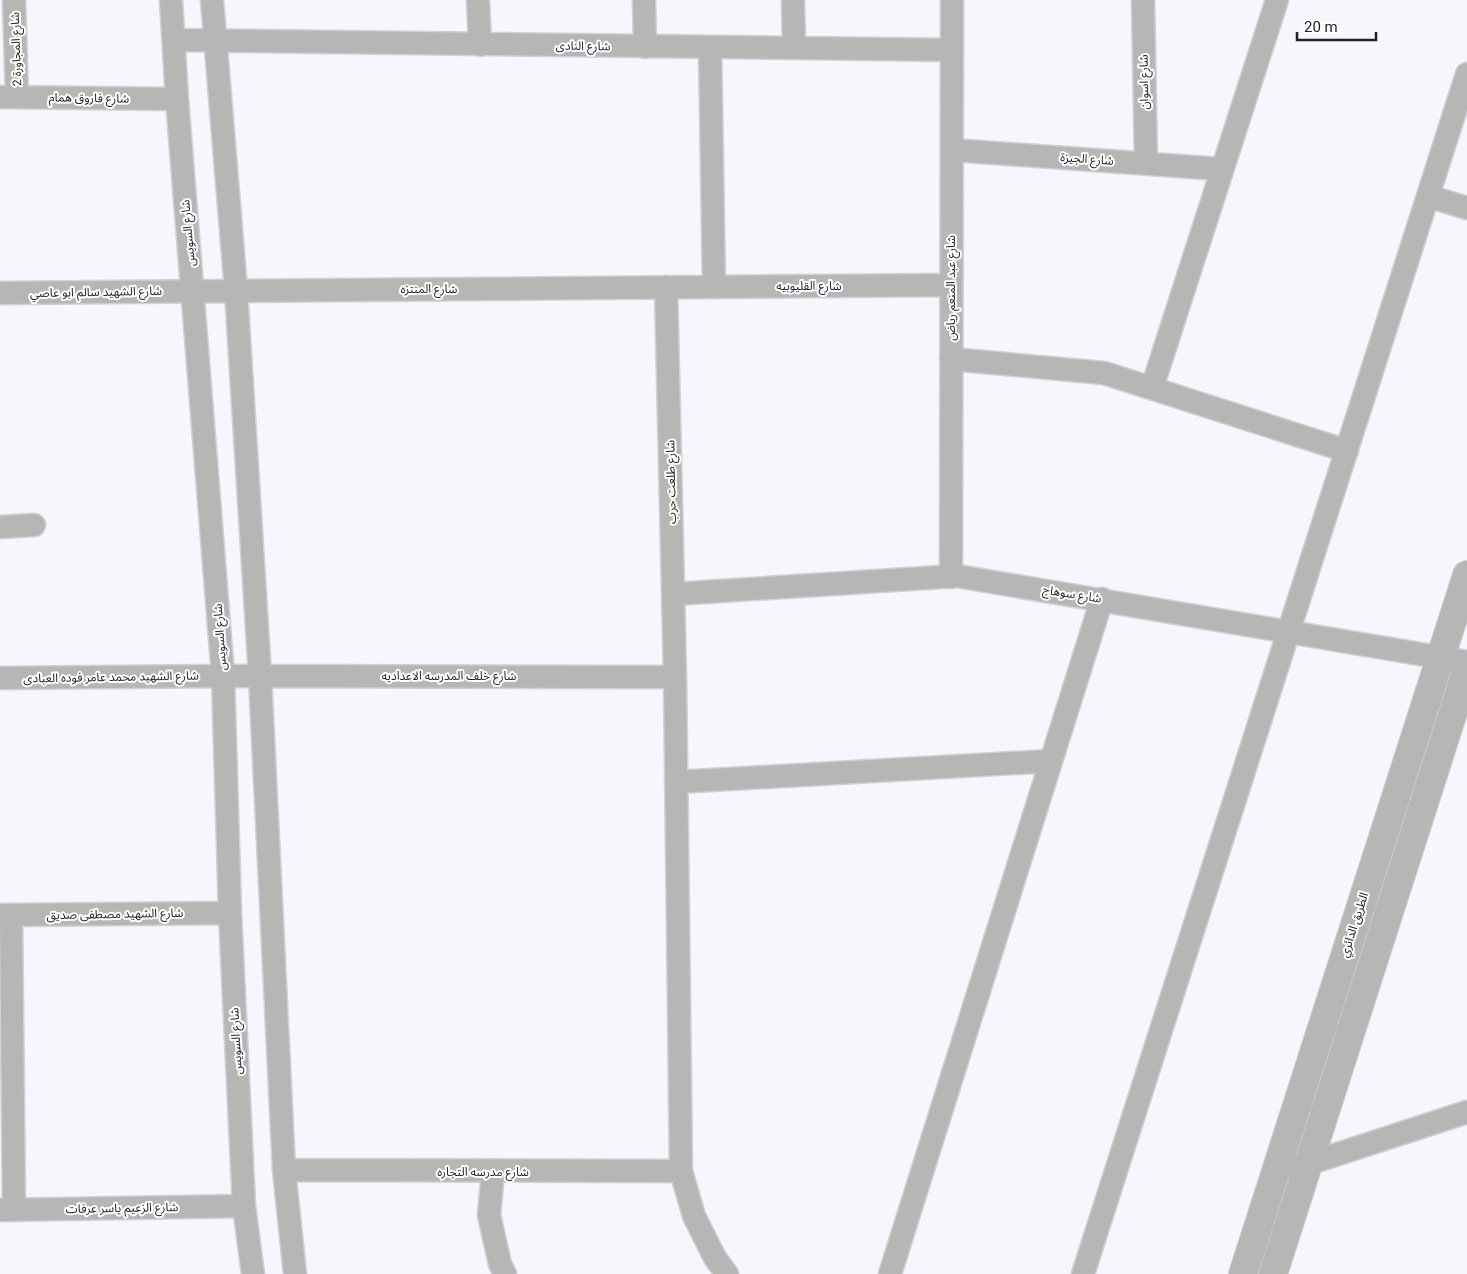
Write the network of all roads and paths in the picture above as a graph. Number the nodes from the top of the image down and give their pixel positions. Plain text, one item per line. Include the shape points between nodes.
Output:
1 (14, 0) edge
2 (171, 0) edge
3 (212, 0) edge
4 (478, 0) edge
5 (644, 0) edge
6 (793, 0) edge
7 (952, 0) edge
8 (1142, 0) edge
9 (1277, 0) edge
10 (174, 40) junction
11 (215, 41) junction
12 (480, 45) junction
13 (645, 47) junction
14 (710, 47) junction
15 (794, 48) junction
16 (952, 50) junction
17 (1467, 74) edge
18 (9, 97) edge
19 (177, 99) junction
20 (952, 150) junction
21 (1146, 163) junction
22 (1222, 169) junction
23 (1428, 196) junction
24 (1467, 208) edge
25 (951, 285) junction
26 (666, 287) junction
27 (714, 287) junction
28 (193, 290) junction
29 (236, 290) junction
30 (0, 293) edge
31 (951, 359) junction
32 (1152, 388) junction
33 (1347, 451) junction
34 (34, 525) dead end
35 (0, 526) edge
36 (1467, 575) edge
37 (951, 576) junction
38 (673, 594) junction
39 (1102, 599) junction
40 (1288, 631) junction
41 (1440, 658) junction
42 (1467, 662) edge
43 (1467, 669) edge
44 (223, 676) junction
45 (260, 676) junction
46 (676, 677) junction
47 (0, 678) edge
48 (1051, 761) junction
49 (676, 782) junction
50 (230, 912) junction
51 (6, 915) edge
52 (6, 1036) edge
53 (1467, 1112) edge
54 (1309, 1164) junction
55 (284, 1170) junction
56 (681, 1171) junction
57 (493, 1172) junction
58 (1273, 1176) junction
59 (244, 1206) junction
60 (7, 1210) edge
61 (253, 1274) edge
62 (295, 1274) edge
63 (505, 1274) edge
64 (727, 1274) edge
65 (890, 1274) edge
66 (1083, 1274) edge
67 (1243, 1274) edge
68 (1273, 1274) edge

1 - 18 street, شارع المجاورة 2
2 - 10 street, شارع السويس
3 - 11 street
4 - 12 street
5 - 13 street
6 - 15 street
7 - 16 street, شارع عبد المنعم رياض
8 - 21 street, شارع اسوان
9 - 22 street
10 - 11 street, شارع النادى
10 - 19 street, شارع السويس
11 - 12 street, شارع النادى
11 - 29 street
12 - 13 street, شارع النادى
13 - 14 street, شارع النادى
14 - 15 street, شارع النادى
14 - 27 street
15 - 16 street, شارع النادى
16 - 20 street, شارع عبد المنعم رياض
17 - 23 street
18 - 19 street, شارع فاروق همام
19 - 28 street, شارع السويس
20 - 21 street, شارع الجيزة
20 - 25 street, شارع عبد المنعم رياض
21 - 22 street, شارع الجيزة
22 - 32 street
23 - 24 street
23 - 33 street
25 - 27 street, شارع القليوبيه
25 - 31 street, شارع عبد المنعم رياض
26 - 27 street, شارع القليوبيه
26 - 29 street, شارع المنتزه
26 - 38 street, شارع طلعت حرب
28 - 29 street, شارع المنتزه
28 - 30 street, شارع الشهيد سالم ابو عاصي
28 - 44 street, شارع السويس
29 - 45 street
31 - 32 street via 1104,373
31 - 37 street, شارع عبد المنعم رياض
32 - 33 street
33 - 40 street
34 - 35 street
36 - 41 street, الطريق الدائري
37 - 38 street, شارع سوهاج
37 - 39 street, شارع سوهاج
38 - 46 street, شارع طلعت حرب
39 - 40 street, شارع سوهاج
39 - 48 street
40 - 41 street, شارع سوهاج
40 - 66 street
41 - 42 street, شارع سوهاج
41 - 58 street, الطريق الدائري
43 - 54 street
44 - 45 street, شارع خلف المدرسه الاعداديه
44 - 47 street, شارع الشهيد محمد عامر فوده العبادى
44 - 50 street, شارع السويس
45 - 46 street, شارع خلف المدرسه الاعداديه
45 - 55 street
46 - 49 street, شارع طلعت حرب
48 - 49 street
48 - 65 street
49 - 56 street, شارع طلعت حرب
50 - 51 street, شارع الشهيد مصطفى صديق
50 - 59 street, شارع السويس
51 - 52 street
52 - 60 street
53 - 54 street
54 - 58 street
54 - 68 street
55 - 57 street, شارع مدرسه التجاره
55 - 62 street
56 - 57 street, شارع مدرسه التجاره
56 - 64 street, شارع طلعت حرب via 694,1216 715,1258
57 - 63 street via 489,1215
58 - 67 street, الطريق الدائري
59 - 60 street, شارع الزعيم ياسر عرفات
59 - 61 street, شارع السويس

